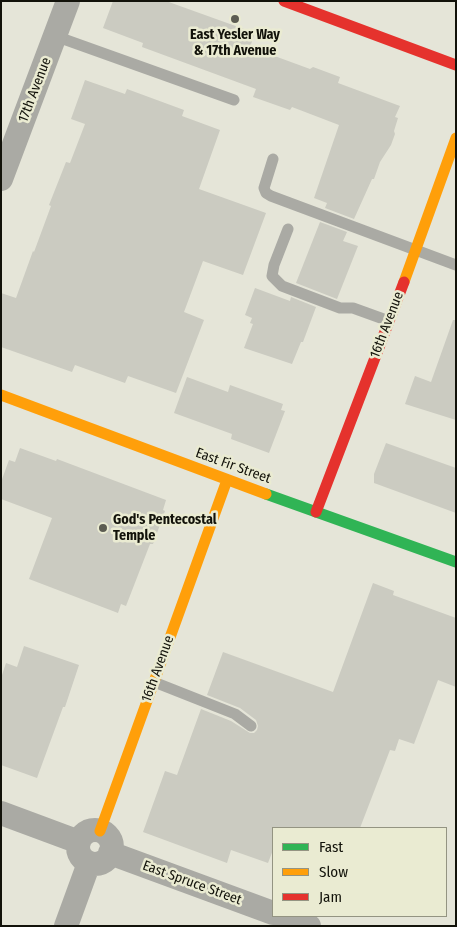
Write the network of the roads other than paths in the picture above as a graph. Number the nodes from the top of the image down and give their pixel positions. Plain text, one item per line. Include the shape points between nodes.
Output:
1 (68, 1) edge
2 (284, 1) edge
3 (55, 36) junction
4 (456, 65) edge
5 (234, 100) dead end
6 (456, 138) edge
7 (274, 159) dead end
8 (2, 175) edge
9 (288, 230) dead end
10 (416, 250) junction
11 (456, 265) edge
12 (389, 321) junction
13 (1, 395) edge
14 (227, 480) junction
15 (316, 512) junction
16 (456, 562) edge
17 (154, 682) junction
18 (252, 726) dead end
19 (1, 813) edge
20 (95, 847) junction
21 (272, 913) edge
22 (285, 917) edge
23 (66, 926) edge
24 (309, 926) edge

1 - 3 street, 17th Avenue
2 - 4 street
3 - 5 lane
3 - 8 street, 17th Avenue
6 - 10 street, 16th Avenue
7 - 10 lane via 264,188 272,196
9 - 12 lane via 272,276 282,286 340,308 353,308
10 - 11 lane
10 - 12 street, 16th Avenue
12 - 15 street, 16th Avenue
13 - 14 street, East Fir Street
14 - 15 street, East Fir Street
14 - 17 street, 16th Avenue
15 - 16 street, East Fir Street
17 - 18 lane via 235,714
17 - 20 street, 16th Avenue
19 - 20 street, East Spruce Street
20 - 21 street, East Spruce Street
20 - 23 street, 16th Avenue
22 - 24 street

